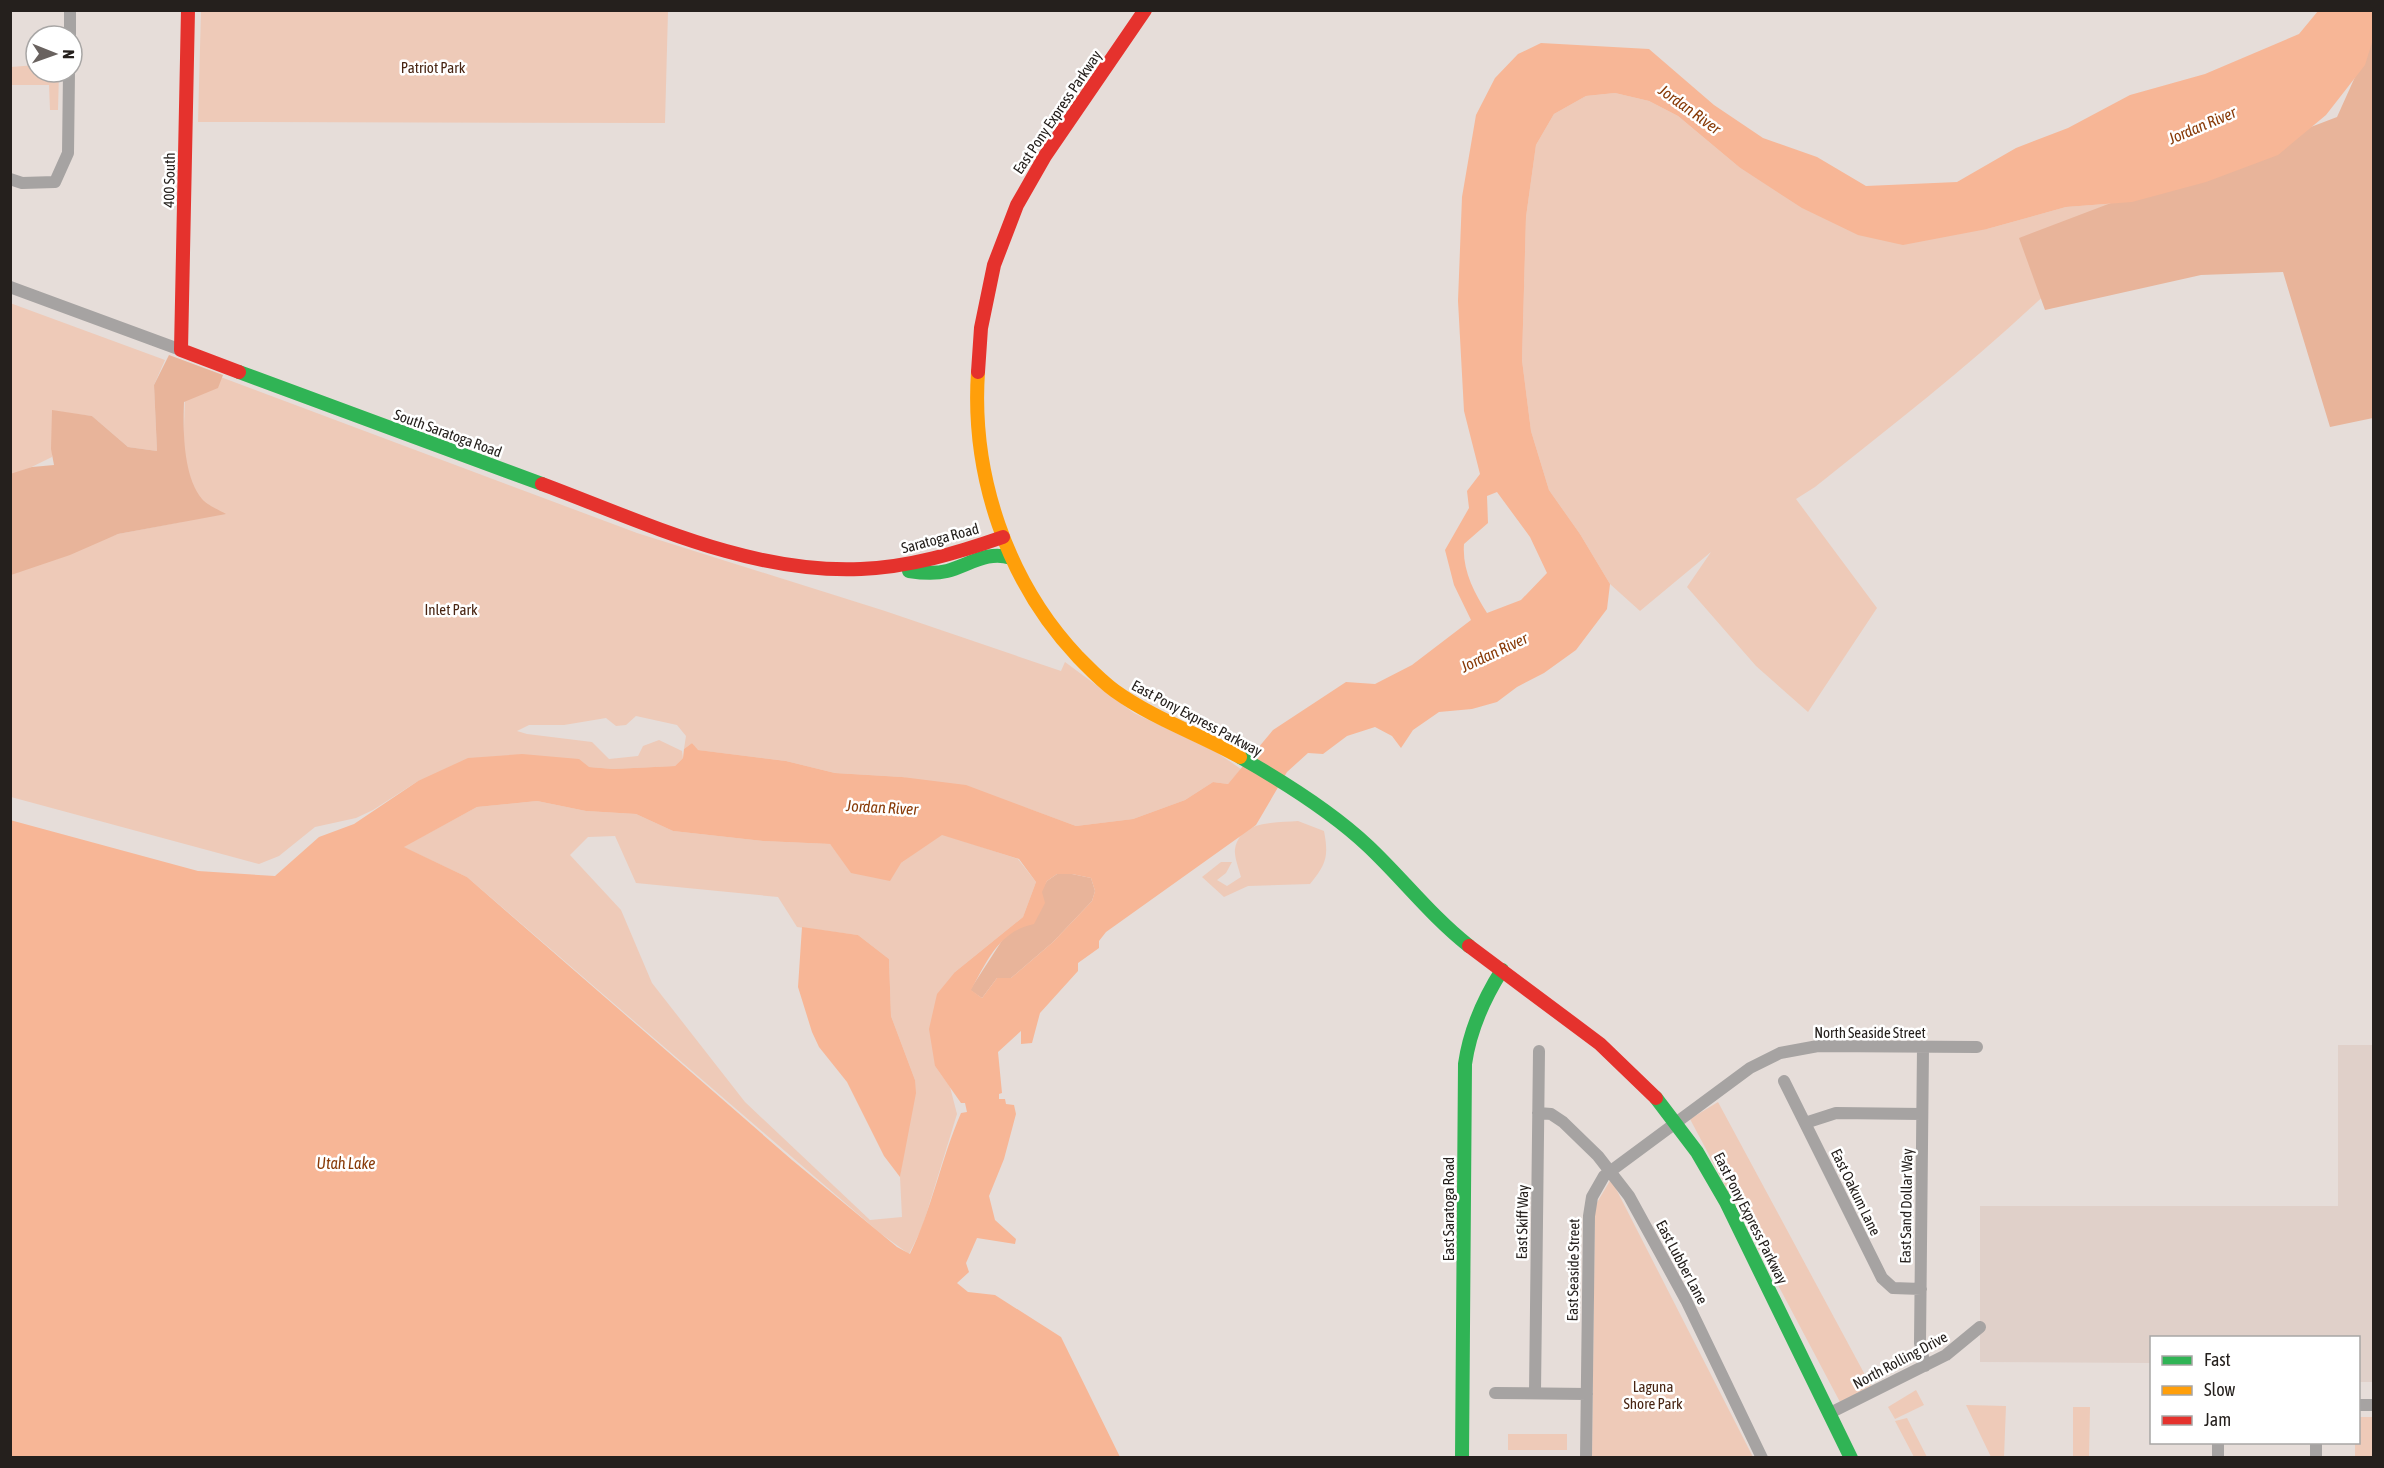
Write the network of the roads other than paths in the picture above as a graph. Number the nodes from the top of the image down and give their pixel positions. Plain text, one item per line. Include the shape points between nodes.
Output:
1 (188, 10) edge
2 (1145, 10) edge
3 (69, 84) edge
4 (10, 179) edge
5 (10, 287) edge
6 (181, 350) junction
7 (1003, 537) junction
8 (1011, 558) junction
9 (888, 568) junction
10 (1413, 894) junction
11 (1502, 970) junction
12 (1578, 1025) junction
13 (1923, 1047) junction
14 (1977, 1047) dead end
15 (1539, 1051) dead end
16 (1784, 1081) dead end
17 (1538, 1113) junction
18 (1922, 1114) junction
19 (1677, 1123) junction
20 (1805, 1123) junction
21 (1610, 1171) junction
22 (1921, 1289) junction
23 (1980, 1327) dead end
24 (1925, 1366) junction
25 (1495, 1393) dead end
26 (1535, 1393) junction
27 (1587, 1394) junction
28 (1830, 1413) junction
29 (1462, 1458) edge
30 (1586, 1458) edge
31 (1762, 1458) edge
32 (1851, 1458) edge

1 - 6 main road, 400 South
2 - 7 main road, East Pony Express Parkway via 1036,169 1007,228 989,283 977,352 977,411 986,478
3 - 4 street via 68,153 55,182 22,183
5 - 6 street, South Saratoga Road
6 - 9 main road, South Saratoga Road via 732,552 814,569
7 - 8 main road, East Pony Express Parkway
7 - 9 main road, Saratoga Road via 949,556
8 - 9 main road via 996,554 938,572
8 - 10 main road, East Pony Express Parkway via 1041,614 1102,682 1147,713 1243,759 1287,787 1369,847
10 - 11 main road, East Pony Express Parkway via 1437,920
10 - 12 main road, East Pony Express Parkway via 1536,984
11 - 12 main road, East Pony Express Parkway
11 - 29 main road, East Saratoga Road via 1475,1017 1465,1064
12 - 19 main road, East Pony Express Parkway via 1632,1072
13 - 14 street, North Seaside Street
13 - 18 street, East Sand Dollar Way
13 - 19 street, North Seaside Street via 1818,1046 1791,1050 1750,1068
15 - 17 street, East Skiff Way
16 - 20 street, East Oakum Lane
17 - 21 street, East Lubber Lane via 1559,1118
17 - 26 street, East Skiff Way
18 - 20 street via 1836,1113
18 - 22 street, East Sand Dollar Way
19 - 21 street, East Seaside Street
19 - 28 main road, East Pony Express Parkway via 1723,1193
20 - 22 street, East Oakum Lane via 1882,1278 1893,1288
21 - 27 street, East Seaside Street via 1596,1188 1589,1216
21 - 31 street, East Lubber Lane via 1629,1196 1665,1260
22 - 24 street, East Sand Dollar Way via 1920,1349
23 - 24 street, North Rolling Drive via 1955,1349
24 - 28 street, North Rolling Drive
25 - 26 street
26 - 27 street
27 - 30 street, East Seaside Street
28 - 32 main road, East Pony Express Parkway

